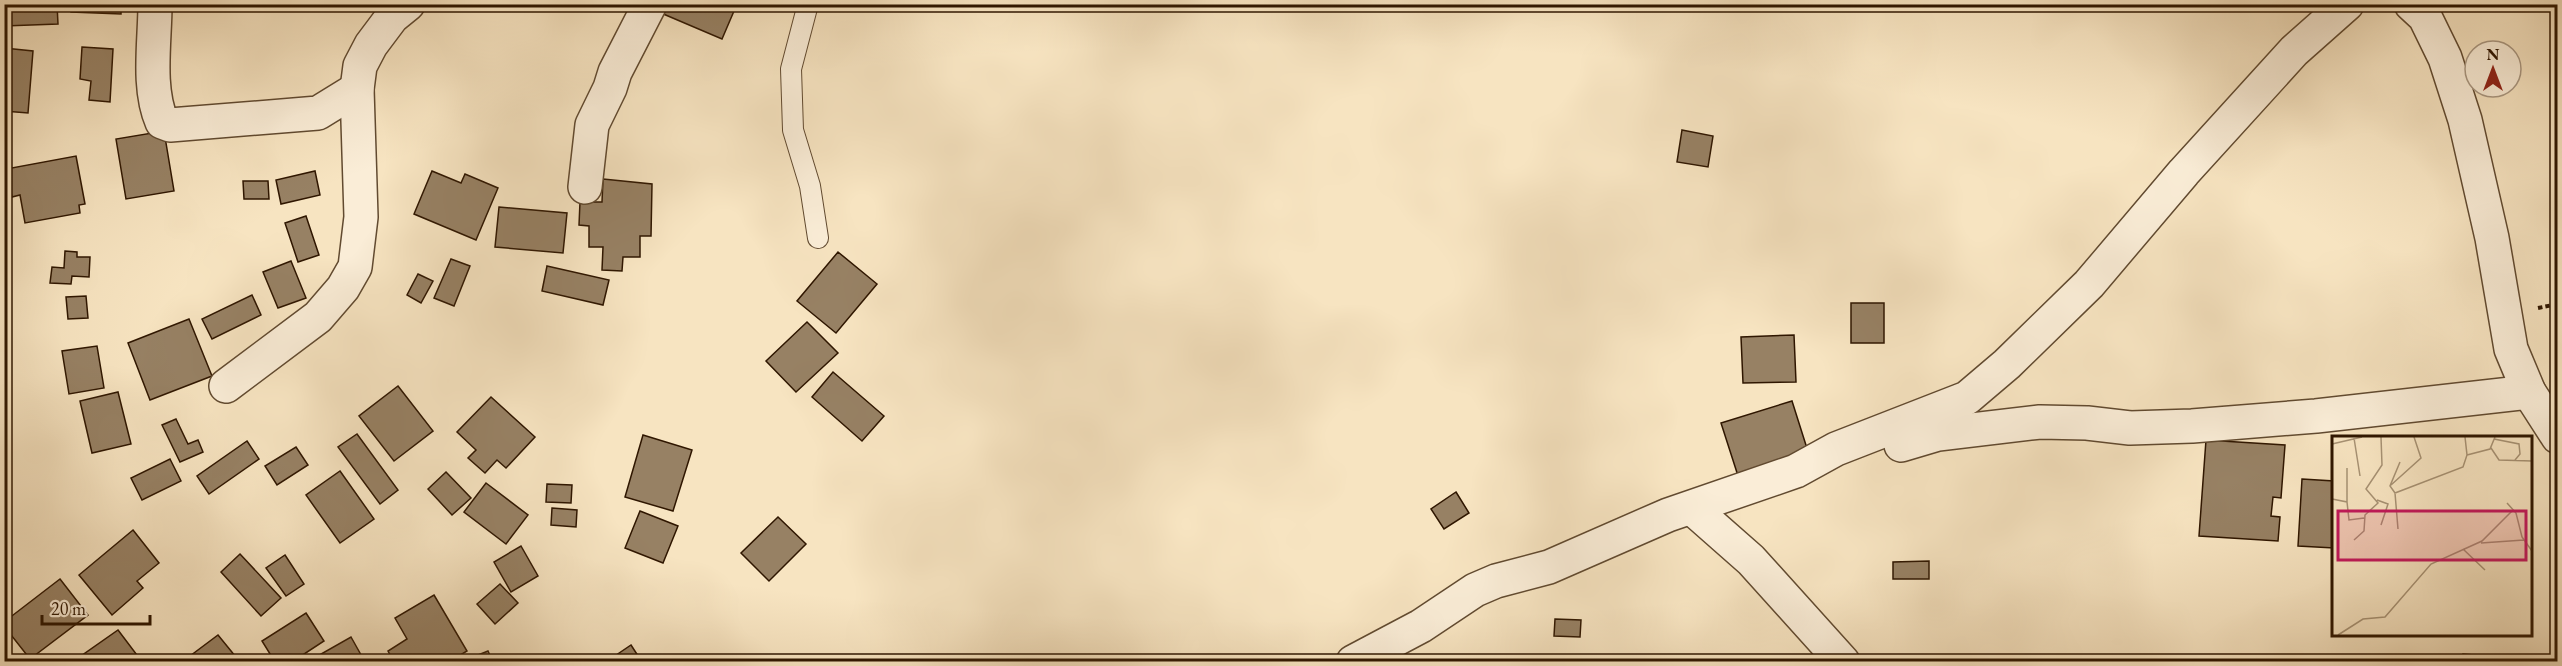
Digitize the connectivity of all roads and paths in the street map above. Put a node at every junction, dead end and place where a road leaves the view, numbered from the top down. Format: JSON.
{"nodes":[{"id":1,"x":155,"y":4,"type":"edge"},
{"id":2,"x":408,"y":4,"type":"edge"},
{"id":3,"x":650,"y":4,"type":"edge"},
{"id":4,"x":808,"y":4,"type":"edge"},
{"id":5,"x":2346,"y":4,"type":"edge"},
{"id":6,"x":2411,"y":4,"type":"edge"},
{"id":7,"x":357,"y":89,"type":"junction"},
{"id":8,"x":585,"y":187,"type":"dead end"},
{"id":9,"x":818,"y":238,"type":"dead end"},
{"id":10,"x":226,"y":386,"type":"dead end"},
{"id":11,"x":2529,"y":392,"type":"junction"},
{"id":12,"x":2558,"y":437,"type":"edge"},
{"id":13,"x":1820,"y":458,"type":"junction"},
{"id":14,"x":1692,"y":508,"type":"junction"},
{"id":15,"x":1353,"y":662,"type":"edge"},
{"id":16,"x":1843,"y":662,"type":"edge"}],
"edges":[{"from":1,"to":7,"type":"street"},
{"from":2,"to":7,"type":"street"},
{"from":3,"to":8,"type":"street"},
{"from":4,"to":9,"type":"lane"},
{"from":5,"to":13,"type":"street"},
{"from":6,"to":11,"type":"street"},
{"from":7,"to":10,"type":"street"},
{"from":11,"to":12,"type":"street"},
{"from":11,"to":13,"type":"street"},
{"from":13,"to":14,"type":"street"},
{"from":14,"to":15,"type":"street"},
{"from":14,"to":16,"type":"street"}]}
